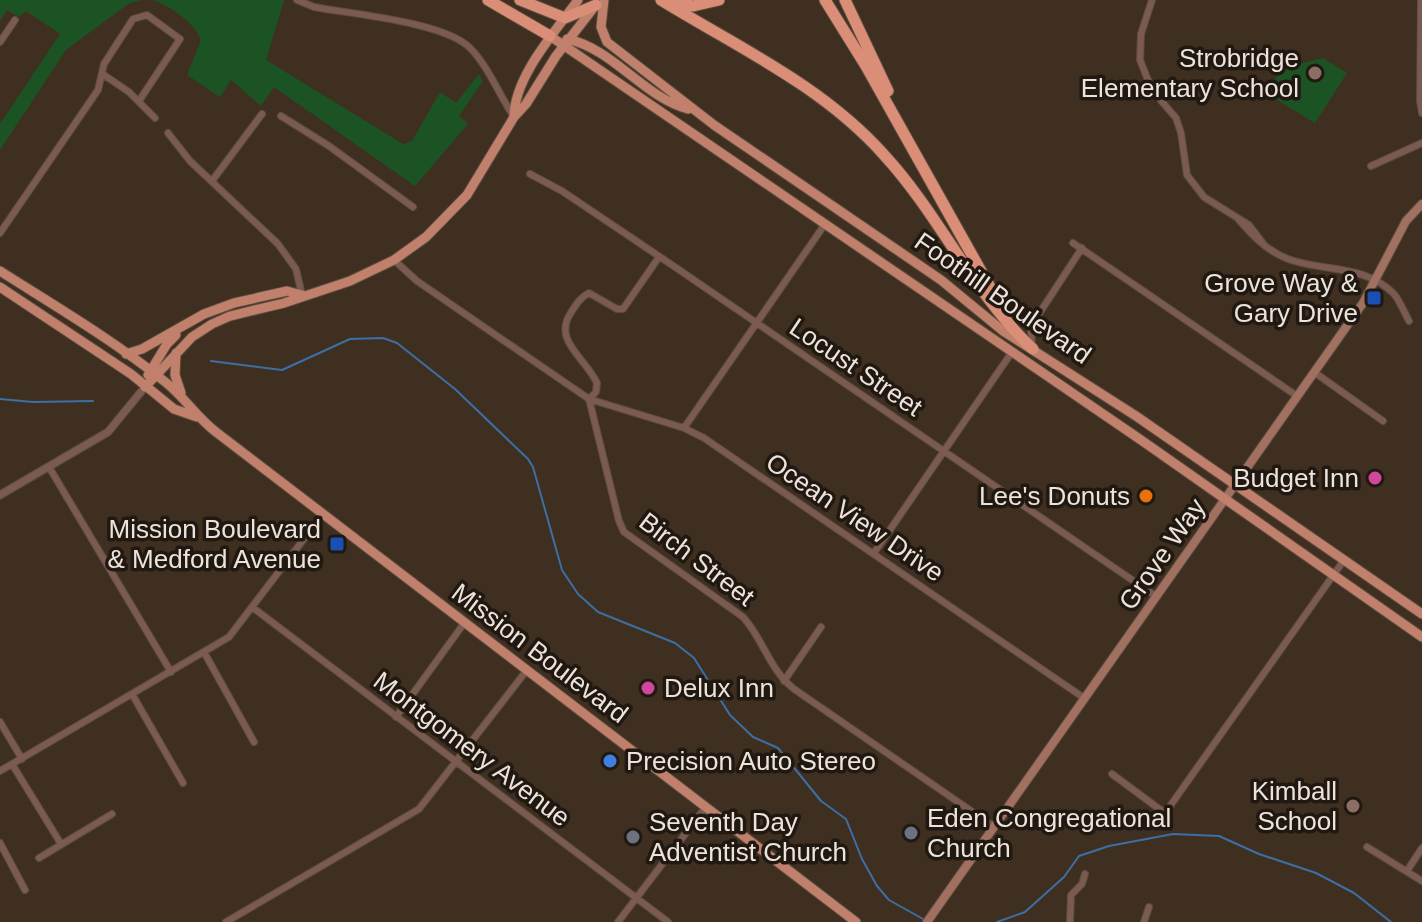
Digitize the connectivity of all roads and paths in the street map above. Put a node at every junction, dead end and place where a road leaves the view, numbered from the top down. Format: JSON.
{"nodes":[{"id":1,"x":297,"y":0,"type":"edge"},
{"id":2,"x":488,"y":0,"type":"edge"},
{"id":3,"x":520,"y":0,"type":"edge"},
{"id":4,"x":578,"y":0,"type":"edge"},
{"id":5,"x":661,"y":0,"type":"edge"},
{"id":6,"x":669,"y":0,"type":"edge"},
{"id":7,"x":719,"y":0,"type":"edge"},
{"id":8,"x":825,"y":0,"type":"edge"},
{"id":9,"x":845,"y":0,"type":"edge"},
{"id":10,"x":1152,"y":0,"type":"edge"},
{"id":11,"x":1421,"y":0,"type":"edge"},
{"id":12,"x":600,"y":2,"type":"edge"},
{"id":13,"x":565,"y":18,"type":"junction"},
{"id":14,"x":15,"y":20,"type":"dead end"},
{"id":15,"x":550,"y":36,"type":"junction"},
{"id":16,"x":0,"y":42,"type":"edge"},
{"id":17,"x":567,"y":42,"type":"junction"},
{"id":18,"x":104,"y":75,"type":"junction"},
{"id":19,"x":139,"y":101,"type":"junction"},
{"id":20,"x":695,"y":111,"type":"junction"},
{"id":21,"x":1422,"y":113,"type":"edge"},
{"id":22,"x":262,"y":114,"type":"dead end"},
{"id":23,"x":281,"y":116,"type":"dead end"},
{"id":24,"x":514,"y":117,"type":"junction"},
{"id":25,"x":155,"y":118,"type":"dead end"},
{"id":26,"x":168,"y":133,"type":"dead end"},
{"id":27,"x":1422,"y":143,"type":"edge"},
{"id":28,"x":1371,"y":166,"type":"dead end"},
{"id":29,"x":530,"y":174,"type":"dead end"},
{"id":30,"x":212,"y":181,"type":"junction"},
{"id":31,"x":1422,"y":204,"type":"edge"},
{"id":32,"x":413,"y":207,"type":"dead end"},
{"id":33,"x":947,"y":210,"type":"junction"},
{"id":34,"x":825,"y":224,"type":"junction"},
{"id":35,"x":0,"y":233,"type":"edge"},
{"id":36,"x":1073,"y":243,"type":"dead end"},
{"id":37,"x":1082,"y":248,"type":"junction"},
{"id":38,"x":659,"y":257,"type":"junction"},
{"id":39,"x":394,"y":260,"type":"junction"},
{"id":40,"x":0,"y":271,"type":"edge"},
{"id":41,"x":1375,"y":281,"type":"junction"},
{"id":42,"x":0,"y":287,"type":"edge"},
{"id":43,"x":302,"y":295,"type":"junction"},
{"id":44,"x":1409,"y":321,"type":"dead end"},
{"id":45,"x":755,"y":324,"type":"junction"},
{"id":46,"x":184,"y":327,"type":"junction"},
{"id":47,"x":1033,"y":349,"type":"junction"},
{"id":48,"x":1012,"y":352,"type":"junction"},
{"id":49,"x":176,"y":353,"type":"junction"},
{"id":50,"x":126,"y":354,"type":"junction"},
{"id":51,"x":1314,"y":372,"type":"junction"},
{"id":52,"x":153,"y":373,"type":"junction"},
{"id":53,"x":145,"y":387,"type":"junction"},
{"id":54,"x":182,"y":396,"type":"junction"},
{"id":55,"x":1297,"y":396,"type":"junction"},
{"id":56,"x":589,"y":399,"type":"junction"},
{"id":57,"x":197,"y":417,"type":"junction"},
{"id":58,"x":1383,"y":421,"type":"dead end"},
{"id":59,"x":684,"y":428,"type":"junction"},
{"id":60,"x":944,"y":451,"type":"junction"},
{"id":61,"x":49,"y":467,"type":"junction"},
{"id":62,"x":1234,"y":485,"type":"junction"},
{"id":63,"x":0,"y":495,"type":"edge"},
{"id":64,"x":1224,"y":500,"type":"junction"},
{"id":65,"x":323,"y":514,"type":"junction"},
{"id":66,"x":874,"y":553,"type":"junction"},
{"id":67,"x":1344,"y":560,"type":"junction"},
{"id":68,"x":1334,"y":576,"type":"junction"},
{"id":69,"x":1157,"y":597,"type":"junction"},
{"id":70,"x":252,"y":607,"type":"junction"},
{"id":71,"x":1422,"y":614,"type":"edge"},
{"id":72,"x":465,"y":622,"type":"junction"},
{"id":73,"x":821,"y":627,"type":"dead end"},
{"id":74,"x":1422,"y":637,"type":"edge"},
{"id":75,"x":204,"y":652,"type":"junction"},
{"id":76,"x":527,"y":670,"type":"junction"},
{"id":77,"x":171,"y":672,"type":"junction"},
{"id":78,"x":784,"y":681,"type":"junction"},
{"id":79,"x":132,"y":694,"type":"junction"},
{"id":80,"x":1084,"y":698,"type":"junction"},
{"id":81,"x":396,"y":717,"type":"junction"},
{"id":82,"x":0,"y":722,"type":"edge"},
{"id":83,"x":254,"y":742,"type":"dead end"},
{"id":84,"x":22,"y":759,"type":"junction"},
{"id":85,"x":456,"y":762,"type":"junction"},
{"id":86,"x":12,"y":764,"type":"junction"},
{"id":87,"x":0,"y":771,"type":"edge"},
{"id":88,"x":1112,"y":774,"type":"dead end"},
{"id":89,"x":183,"y":783,"type":"dead end"},
{"id":90,"x":705,"y":808,"type":"junction"},
{"id":91,"x":112,"y":814,"type":"dead end"},
{"id":92,"x":993,"y":826,"type":"junction"},
{"id":93,"x":0,"y":843,"type":"edge"},
{"id":94,"x":61,"y":844,"type":"junction"},
{"id":95,"x":1367,"y":847,"type":"dead end"},
{"id":96,"x":1422,"y":848,"type":"edge"},
{"id":97,"x":39,"y":858,"type":"dead end"},
{"id":98,"x":1407,"y":871,"type":"junction"},
{"id":99,"x":1085,"y":874,"type":"dead end"},
{"id":100,"x":1422,"y":881,"type":"edge"},
{"id":101,"x":25,"y":890,"type":"dead end"},
{"id":102,"x":637,"y":898,"type":"junction"},
{"id":103,"x":1149,"y":907,"type":"dead end"},
{"id":104,"x":226,"y":922,"type":"edge"},
{"id":105,"x":618,"y":922,"type":"edge"},
{"id":106,"x":668,"y":922,"type":"edge"},
{"id":107,"x":856,"y":922,"type":"edge"},
{"id":108,"x":927,"y":922,"type":"edge"},
{"id":109,"x":1070,"y":922,"type":"edge"},
{"id":110,"x":1144,"y":922,"type":"edge"}],
"edges":[{"from":1,"to":24,"type":"street"},
{"from":2,"to":15,"type":"highway"},
{"from":3,"to":13,"type":"highway"},
{"from":4,"to":13,"type":"main road"},
{"from":5,"to":47,"type":"highway"},
{"from":6,"to":7,"type":"highway"},
{"from":8,"to":33,"type":"highway"},
{"from":9,"to":33,"type":"highway"},
{"from":10,"to":41,"type":"street"},
{"from":11,"to":21,"type":"street"},
{"from":12,"to":13,"type":"highway"},
{"from":12,"to":17,"type":"main road"},
{"from":12,"to":20,"type":"main road"},
{"from":13,"to":15,"type":"main road"},
{"from":14,"to":16,"type":"street"},
{"from":15,"to":17,"type":"main road"},
{"from":15,"to":24,"type":"main road"},
{"from":17,"to":20,"type":"main road","name":"Foothill Boulevard"},
{"from":17,"to":24,"type":"main road"},
{"from":17,"to":34,"type":"main road","name":"Foothill Boulevard"},
{"from":18,"to":19,"type":"street"},
{"from":18,"to":19,"type":"street"},
{"from":18,"to":35,"type":"street"},
{"from":19,"to":25,"type":"street"},
{"from":20,"to":47,"type":"main road","name":"Foothill Boulevard"},
{"from":22,"to":30,"type":"street"},
{"from":23,"to":32,"type":"street"},
{"from":24,"to":39,"type":"main road"},
{"from":26,"to":30,"type":"street"},
{"from":27,"to":28,"type":"street"},
{"from":29,"to":38,"type":"street","name":"Locust Street"},
{"from":30,"to":43,"type":"street"},
{"from":31,"to":41,"type":"main road","name":"Grove Way"},
{"from":33,"to":47,"type":"highway"},
{"from":34,"to":45,"type":"street"},
{"from":34,"to":48,"type":"main road","name":"Foothill Boulevard"},
{"from":36,"to":37,"type":"street"},
{"from":37,"to":47,"type":"street"},
{"from":37,"to":55,"type":"street"},
{"from":38,"to":45,"type":"street","name":"Locust Street"},
{"from":38,"to":56,"type":"street","name":"Birch Street"},
{"from":39,"to":43,"type":"main road"},
{"from":39,"to":56,"type":"street"},
{"from":40,"to":50,"type":"main road","name":"Mission Boulevard"},
{"from":41,"to":44,"type":"street"},
{"from":41,"to":51,"type":"main road","name":"Grove Way"},
{"from":42,"to":53,"type":"main road","name":"Mission Boulevard"},
{"from":43,"to":46,"type":"main road"},
{"from":43,"to":49,"type":"main road"},
{"from":45,"to":59,"type":"street"},
{"from":45,"to":60,"type":"street","name":"Locust Street"},
{"from":46,"to":50,"type":"main road"},
{"from":46,"to":52,"type":"main road"},
{"from":47,"to":62,"type":"main road","name":"Foothill Boulevard"},
{"from":48,"to":60,"type":"street"},
{"from":48,"to":64,"type":"main road","name":"Foothill Boulevard"},
{"from":49,"to":52,"type":"main road"},
{"from":49,"to":54,"type":"main road"},
{"from":50,"to":52,"type":"main road","name":"Mission Boulevard"},
{"from":51,"to":55,"type":"main road","name":"Grove Way"},
{"from":51,"to":58,"type":"street"},
{"from":52,"to":53,"type":"main road"},
{"from":52,"to":54,"type":"main road","name":"Mission Boulevard"},
{"from":53,"to":57,"type":"main road","name":"Mission Boulevard"},
{"from":53,"to":61,"type":"street"},
{"from":54,"to":57,"type":"main road","name":"Mission Boulevard"},
{"from":55,"to":62,"type":"main road","name":"Grove Way"},
{"from":56,"to":59,"type":"street","name":"Ocean View Drive"},
{"from":56,"to":78,"type":"street","name":"Birch Street"},
{"from":57,"to":65,"type":"main road","name":"Mission Boulevard"},
{"from":59,"to":66,"type":"street","name":"Ocean View Drive"},
{"from":60,"to":66,"type":"street"},
{"from":60,"to":69,"type":"street","name":"Locust Street"},
{"from":61,"to":63,"type":"street"},
{"from":61,"to":77,"type":"street"},
{"from":62,"to":64,"type":"main road","name":"Grove Way"},
{"from":62,"to":67,"type":"main road","name":"Foothill Boulevard"},
{"from":64,"to":68,"type":"main road","name":"Foothill Boulevard"},
{"from":64,"to":69,"type":"main road","name":"Grove Way"},
{"from":65,"to":70,"type":"street"},
{"from":65,"to":72,"type":"main road","name":"Mission Boulevard"},
{"from":66,"to":80,"type":"street","name":"Ocean View Drive"},
{"from":67,"to":68,"type":"street"},
{"from":67,"to":71,"type":"main road","name":"Foothill Boulevard"},
{"from":68,"to":74,"type":"main road","name":"Foothill Boulevard"},
{"from":68,"to":88,"type":"street"},
{"from":69,"to":80,"type":"main road","name":"Grove Way"},
{"from":70,"to":75,"type":"street"},
{"from":70,"to":81,"type":"street","name":"Montgomery Avenue"},
{"from":72,"to":76,"type":"main road","name":"Mission Boulevard"},
{"from":72,"to":81,"type":"street"},
{"from":73,"to":78,"type":"street"},
{"from":75,"to":77,"type":"street"},
{"from":75,"to":83,"type":"street"},
{"from":76,"to":85,"type":"street"},
{"from":76,"to":90,"type":"main road","name":"Mission Boulevard"},
{"from":77,"to":79,"type":"street"},
{"from":78,"to":92,"type":"street","name":"Birch Street"},
{"from":79,"to":84,"type":"street"},
{"from":79,"to":89,"type":"street"},
{"from":80,"to":92,"type":"main road","name":"Grove Way"},
{"from":81,"to":85,"type":"street","name":"Montgomery Avenue"},
{"from":82,"to":84,"type":"street"},
{"from":84,"to":86,"type":"street"},
{"from":85,"to":102,"type":"street","name":"Montgomery Avenue"},
{"from":85,"to":104,"type":"street"},
{"from":86,"to":87,"type":"street"},
{"from":86,"to":94,"type":"street"},
{"from":90,"to":102,"type":"street"},
{"from":90,"to":107,"type":"main road","name":"Mission Boulevard"},
{"from":91,"to":94,"type":"street"},
{"from":92,"to":108,"type":"main road","name":"Grove Way"},
{"from":93,"to":101,"type":"street"},
{"from":94,"to":97,"type":"street"},
{"from":95,"to":98,"type":"street"},
{"from":96,"to":98,"type":"street"},
{"from":98,"to":100,"type":"street"},
{"from":99,"to":109,"type":"street"},
{"from":102,"to":105,"type":"street"},
{"from":102,"to":106,"type":"street","name":"Montgomery Avenue"},
{"from":103,"to":110,"type":"street"}]}
